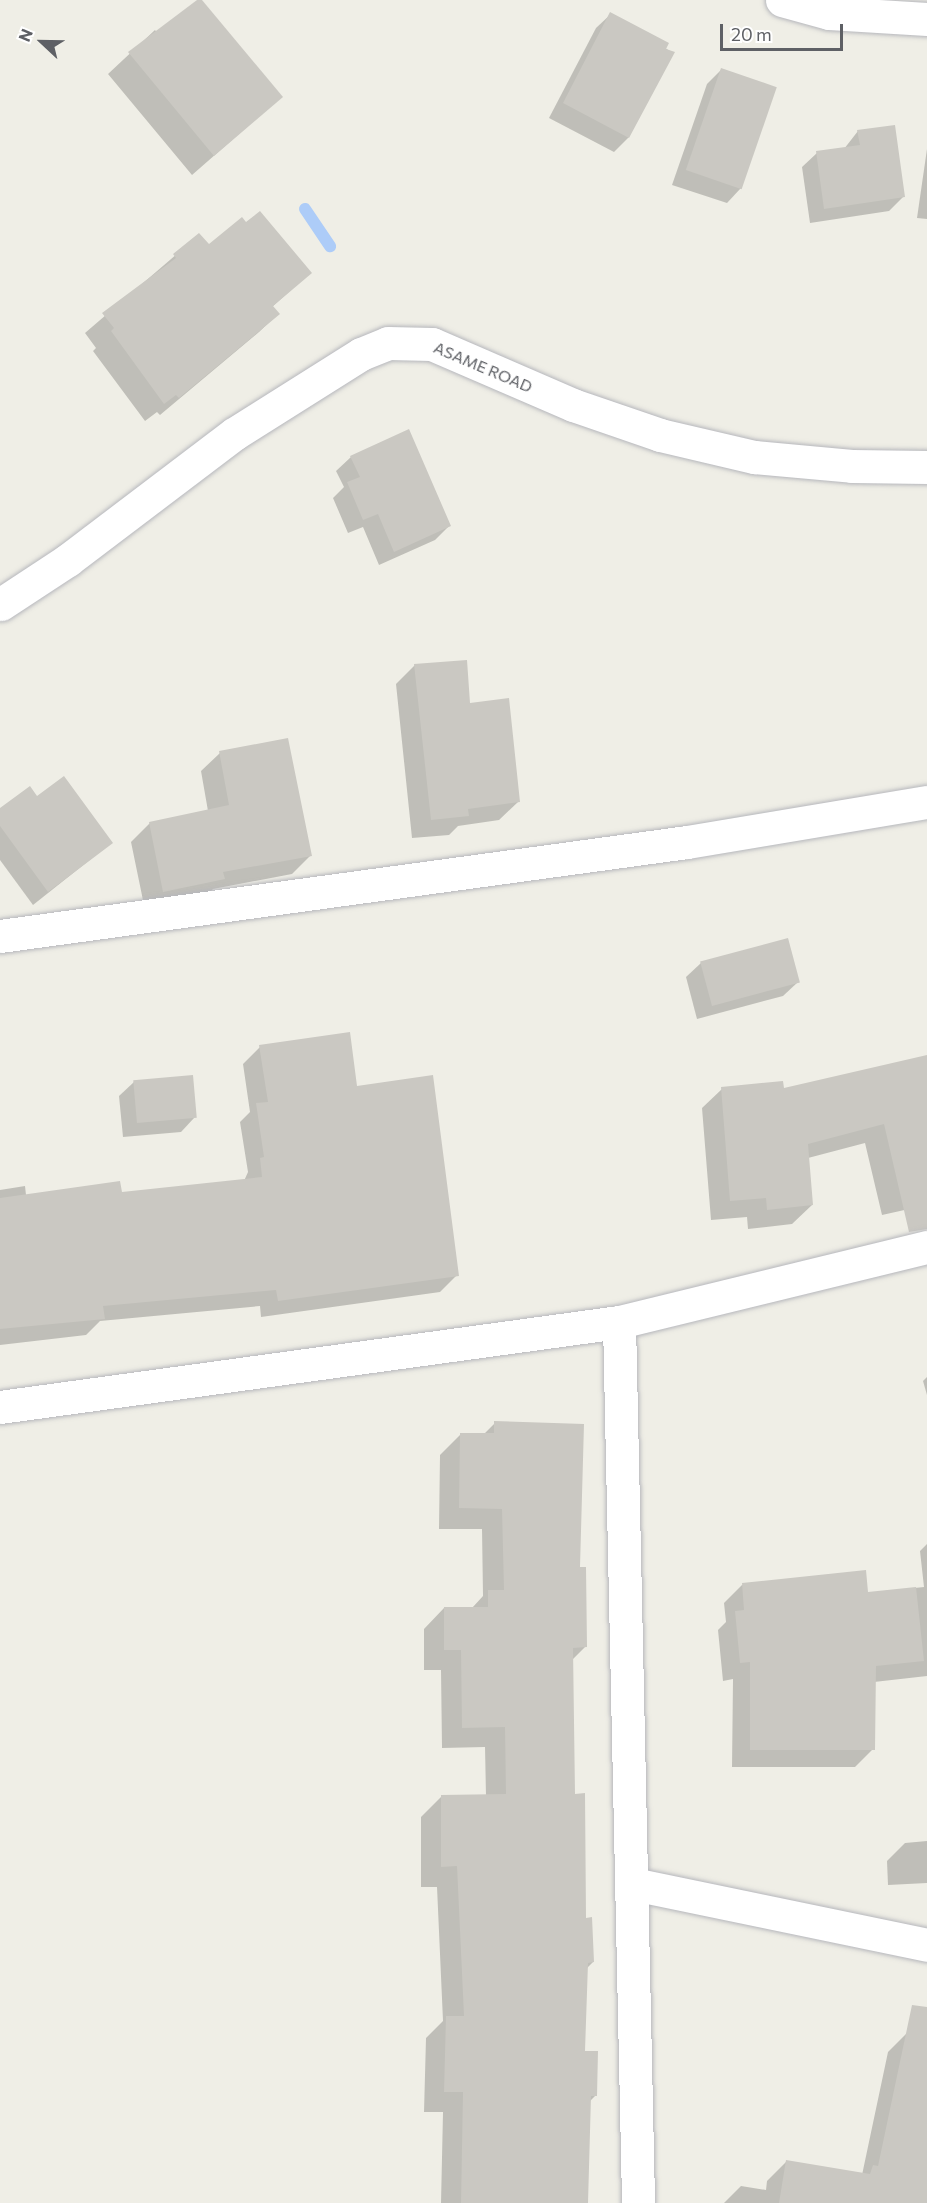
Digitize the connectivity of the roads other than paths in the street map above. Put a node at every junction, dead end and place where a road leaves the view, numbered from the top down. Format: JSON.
{"nodes":[{"id":1,"x":782,"y":0,"type":"edge"},
{"id":2,"x":927,"y":19,"type":"edge"},
{"id":3,"x":927,"y":467,"type":"edge"},
{"id":4,"x":0,"y":604,"type":"edge"},
{"id":5,"x":927,"y":802,"type":"edge"},
{"id":6,"x":0,"y":936,"type":"edge"},
{"id":7,"x":927,"y":1247,"type":"edge"},
{"id":8,"x":619,"y":1322,"type":"junction"},
{"id":9,"x":0,"y":1407,"type":"edge"},
{"id":10,"x":633,"y":1884,"type":"junction"},
{"id":11,"x":927,"y":1945,"type":"edge"},
{"id":12,"x":638,"y":2203,"type":"edge"}],
"edges":[{"from":1,"to":2,"type":"street"},
{"from":3,"to":4,"type":"street","name":"ASAME ROAD"},
{"from":5,"to":6,"type":"street"},
{"from":7,"to":8,"type":"street"},
{"from":8,"to":9,"type":"street"},
{"from":8,"to":10,"type":"street"},
{"from":10,"to":11,"type":"street"},
{"from":10,"to":12,"type":"street"}]}
